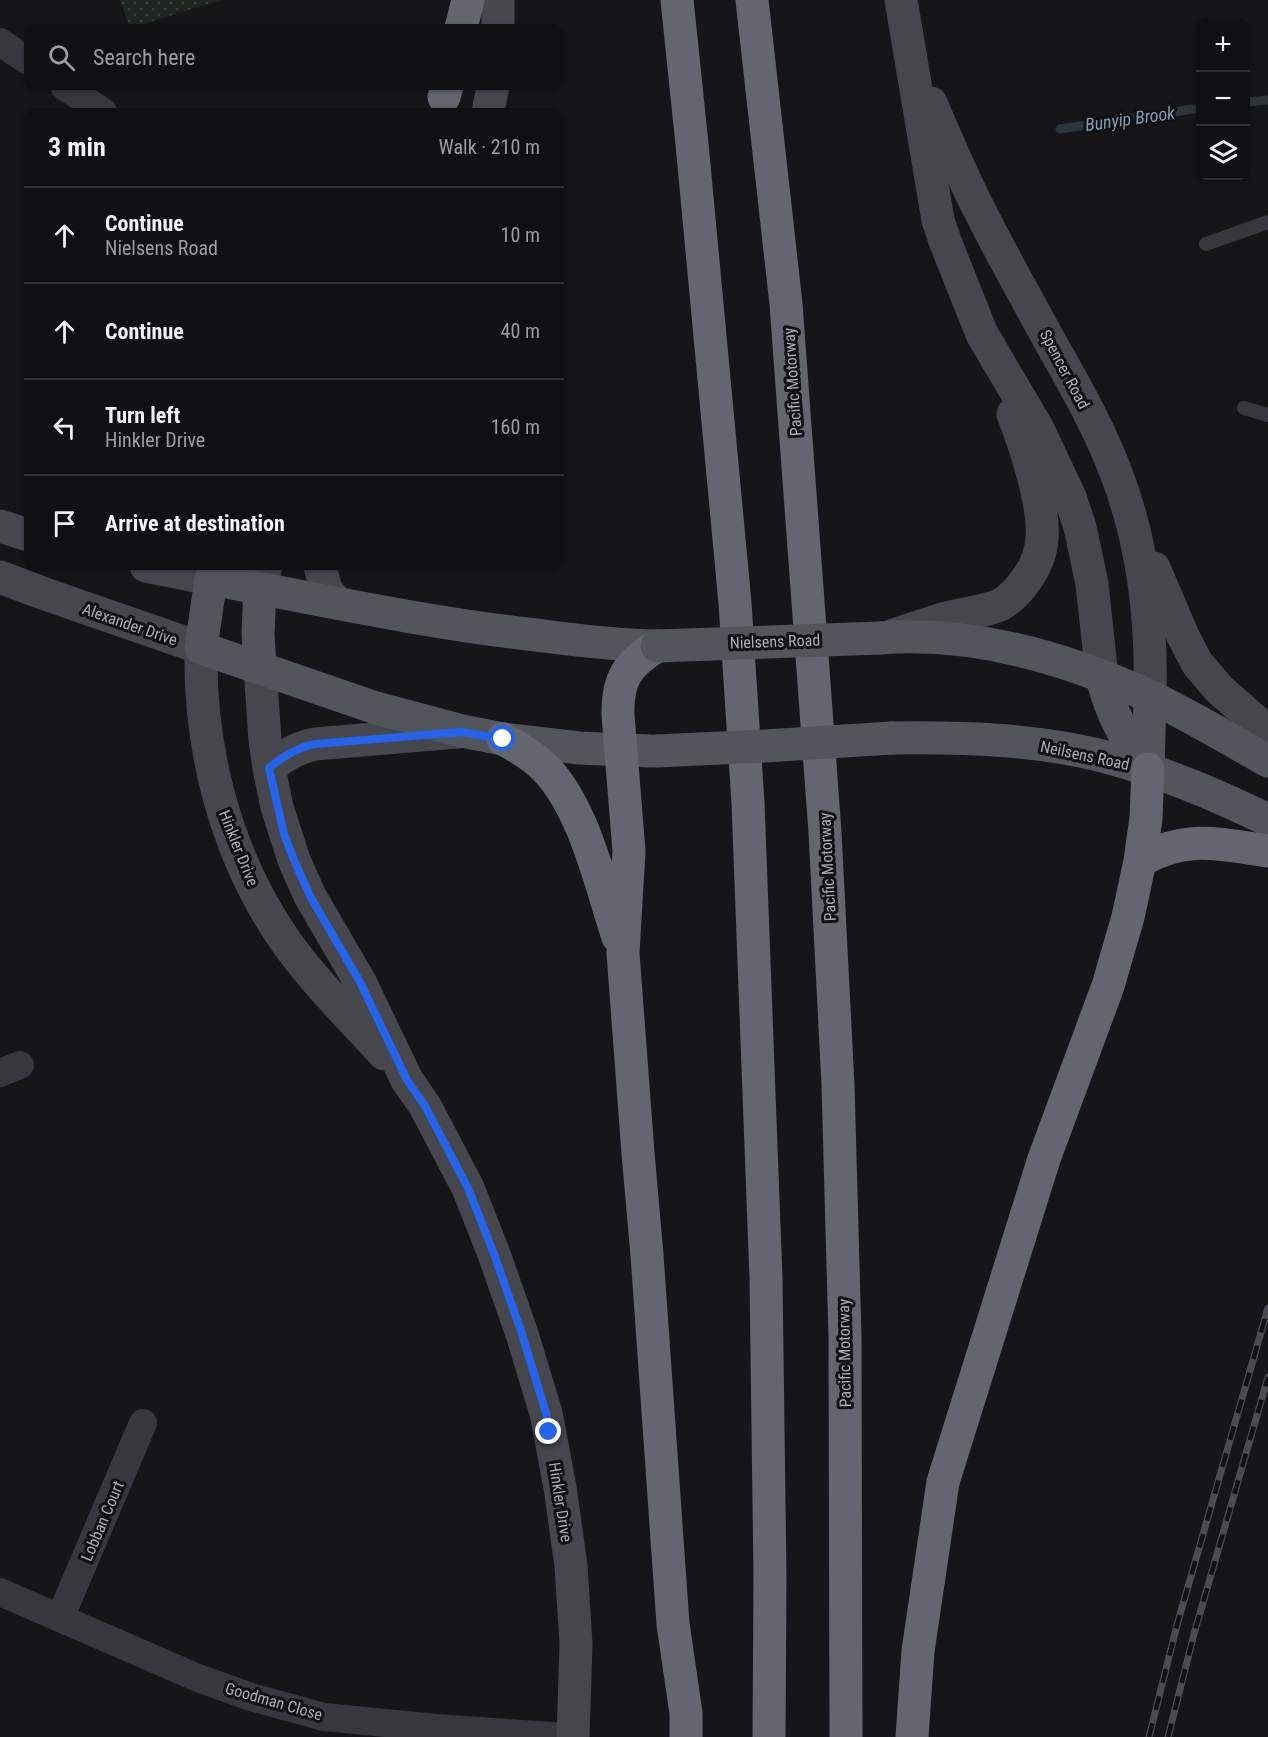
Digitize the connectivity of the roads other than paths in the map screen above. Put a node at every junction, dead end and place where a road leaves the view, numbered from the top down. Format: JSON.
{"nodes":[{"id":1,"x":452,"y":0,"type":"edge"},
{"id":2,"x":468,"y":0,"type":"edge"},
{"id":3,"x":498,"y":0,"type":"edge"},
{"id":4,"x":676,"y":0,"type":"edge"},
{"id":5,"x":752,"y":0,"type":"edge"},
{"id":6,"x":901,"y":0,"type":"edge"},
{"id":7,"x":452,"y":24,"type":"edge"},
{"id":8,"x":462,"y":24,"type":"edge"},
{"id":9,"x":498,"y":24,"type":"edge"},
{"id":10,"x":0,"y":42,"type":"edge"},
{"id":11,"x":24,"y":58,"type":"edge"},
{"id":12,"x":912,"y":61,"type":"junction"},
{"id":13,"x":70,"y":90,"type":"edge"},
{"id":14,"x":492,"y":90,"type":"edge"},
{"id":15,"x":97,"y":108,"type":"edge"},
{"id":16,"x":489,"y":108,"type":"edge"},
{"id":17,"x":1268,"y":222,"type":"edge"},
{"id":18,"x":1206,"y":244,"type":"dead end"},
{"id":19,"x":982,"y":334,"type":"junction"},
{"id":20,"x":1244,"y":408,"type":"dead end"},
{"id":21,"x":1268,"y":415,"type":"edge"},
{"id":22,"x":1126,"y":503,"type":"junction"},
{"id":23,"x":0,"y":512,"type":"edge"},
{"id":24,"x":24,"y":515,"type":"edge"},
{"id":25,"x":0,"y":526,"type":"edge"},
{"id":26,"x":24,"y":534,"type":"edge"},
{"id":27,"x":191,"y":570,"type":"edge"},
{"id":28,"x":321,"y":570,"type":"edge"},
{"id":29,"x":213,"y":572,"type":"edge"},
{"id":30,"x":0,"y":577,"type":"edge"},
{"id":31,"x":263,"y":577,"type":"edge"},
{"id":32,"x":337,"y":603,"type":"junction"},
{"id":33,"x":884,"y":638,"type":"junction"},
{"id":34,"x":657,"y":646,"type":"junction"},
{"id":35,"x":201,"y":648,"type":"junction"},
{"id":36,"x":260,"y":668,"type":"junction"},
{"id":37,"x":1102,"y":677,"type":"junction"},
{"id":38,"x":1150,"y":697,"type":"junction"},
{"id":39,"x":462,"y":732,"type":"junction"},
{"id":40,"x":1268,"y":732,"type":"edge"},
{"id":41,"x":503,"y":739,"type":"junction"},
{"id":42,"x":621,"y":751,"type":"junction"},
{"id":43,"x":1268,"y":761,"type":"edge"},
{"id":44,"x":269,"y":768,"type":"junction"},
{"id":45,"x":1148,"y":769,"type":"junction"},
{"id":46,"x":1268,"y":820,"type":"edge"},
{"id":47,"x":1268,"y":851,"type":"edge"},
{"id":48,"x":1140,"y":861,"type":"junction"},
{"id":49,"x":623,"y":953,"type":"junction"},
{"id":50,"x":407,"y":1080,"type":"junction"},
{"id":51,"x":143,"y":1423,"type":"dead end"},
{"id":52,"x":0,"y":1592,"type":"edge"},
{"id":53,"x":60,"y":1618,"type":"junction"},
{"id":54,"x":567,"y":1737,"type":"edge"},
{"id":55,"x":573,"y":1737,"type":"edge"},
{"id":56,"x":686,"y":1737,"type":"edge"},
{"id":57,"x":769,"y":1737,"type":"edge"},
{"id":58,"x":846,"y":1737,"type":"edge"},
{"id":59,"x":912,"y":1737,"type":"edge"}],
"edges":[{"from":1,"to":7,"type":"street"},
{"from":2,"to":8,"type":"highway"},
{"from":3,"to":9,"type":"street"},
{"from":4,"to":57,"type":"highway"},
{"from":5,"to":58,"type":"highway","name":"Pacific Motorway"},
{"from":6,"to":12,"type":"street","name":"Spencer Road"},
{"from":10,"to":11,"type":"street"},
{"from":12,"to":19,"type":"street","name":"Spencer Road"},
{"from":12,"to":22,"type":"street","name":"Spencer Road"},
{"from":13,"to":15,"type":"street"},
{"from":14,"to":16,"type":"street"},
{"from":17,"to":18,"type":"lane"},
{"from":19,"to":33,"type":"street"},
{"from":19,"to":37,"type":"street","name":"Spencer Road"},
{"from":20,"to":21,"type":"lane"},
{"from":22,"to":38,"type":"street","name":"Spencer Road"},
{"from":22,"to":40,"type":"street"},
{"from":23,"to":24,"type":"street"},
{"from":25,"to":26,"type":"street"},
{"from":27,"to":29,"type":"street"},
{"from":28,"to":32,"type":"street"},
{"from":29,"to":31,"type":"main road","name":"Nielsens Road"},
{"from":29,"to":35,"type":"main road","name":"Hinkler Drive"},
{"from":30,"to":35,"type":"street","name":"Alexander Drive"},
{"from":31,"to":32,"type":"main road","name":"Nielsens Road"},
{"from":31,"to":36,"type":"main road","name":"Hinkler Drive"},
{"from":32,"to":34,"type":"main road","name":"Nielsens Road"},
{"from":33,"to":34,"type":"main road","name":"Nielsens Road","bridge":true},
{"from":33,"to":37,"type":"main road","name":"Nielsens Road"},
{"from":34,"to":42,"type":"highway"},
{"from":35,"to":36,"type":"main road","name":"Alexander Drive"},
{"from":35,"to":50,"type":"street","name":"Hinkler Drive"},
{"from":36,"to":39,"type":"main road"},
{"from":36,"to":44,"type":"street","name":"Hinkler Drive"},
{"from":37,"to":38,"type":"main road","name":"Nielsens Road"},
{"from":37,"to":45,"type":"main road"},
{"from":38,"to":43,"type":"main road","name":"Nielsens Road"},
{"from":38,"to":45,"type":"main road"},
{"from":39,"to":41,"type":"main road"},
{"from":39,"to":44,"type":"street"},
{"from":41,"to":42,"type":"main road"},
{"from":41,"to":49,"type":"highway"},
{"from":42,"to":45,"type":"main road","name":"Neilsens Road","bridge":true},
{"from":42,"to":49,"type":"highway"},
{"from":44,"to":50,"type":"street","name":"Hinkler Drive"},
{"from":45,"to":46,"type":"main road","name":"Neilsens Road"},
{"from":45,"to":48,"type":"highway"},
{"from":47,"to":48,"type":"highway"},
{"from":48,"to":59,"type":"highway"},
{"from":49,"to":56,"type":"highway"},
{"from":50,"to":55,"type":"street","name":"Hinkler Drive"},
{"from":51,"to":53,"type":"street","name":"Lobban Court"},
{"from":52,"to":53,"type":"street","name":"Goodman Close"},
{"from":53,"to":54,"type":"street","name":"Goodman Close"}]}
